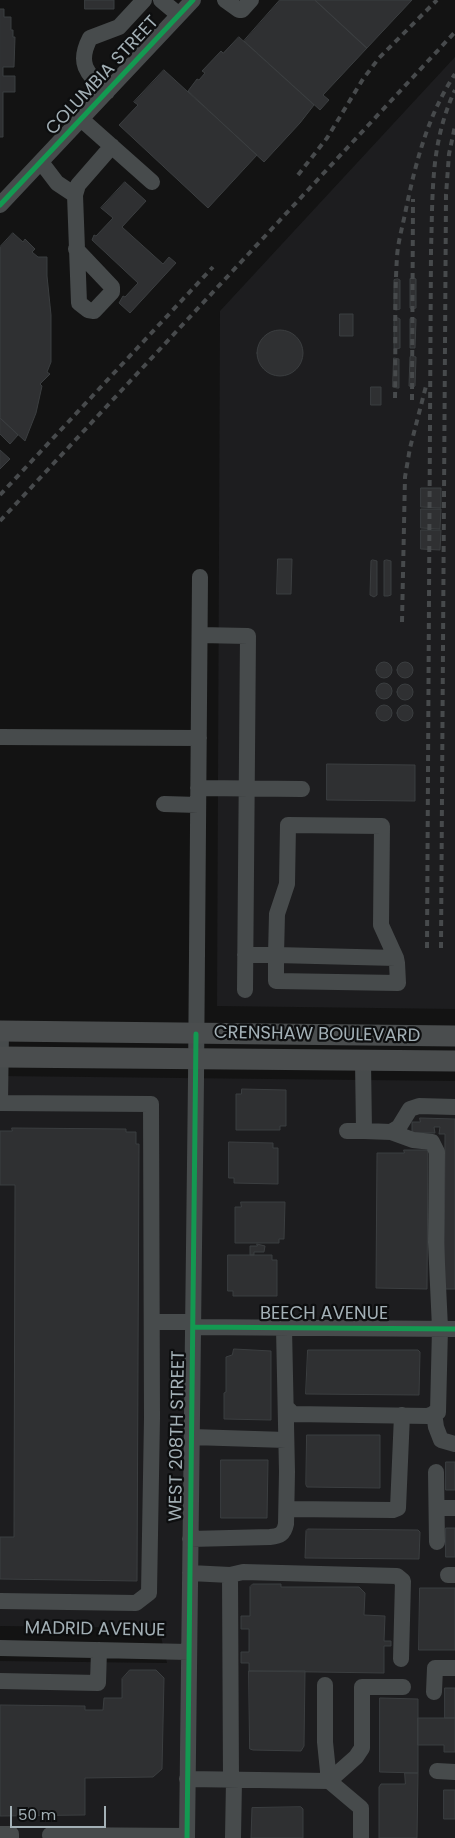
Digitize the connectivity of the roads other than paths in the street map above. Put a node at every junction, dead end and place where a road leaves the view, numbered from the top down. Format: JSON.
{"nodes":[{"id":1,"x":144,"y":0,"type":"edge"},
{"id":2,"x":161,"y":0,"type":"edge"},
{"id":3,"x":193,"y":0,"type":"edge"},
{"id":4,"x":225,"y":0,"type":"edge"},
{"id":5,"x":251,"y":0,"type":"edge"},
{"id":6,"x":179,"y":15,"type":"junction"},
{"id":7,"x":107,"y":92,"type":"junction"},
{"id":8,"x":81,"y":119,"type":"junction"},
{"id":9,"x":112,"y":146,"type":"junction"},
{"id":10,"x":41,"y":162,"type":"junction"},
{"id":11,"x":152,"y":182,"type":"dead end"},
{"id":12,"x":75,"y":195,"type":"junction"},
{"id":13,"x":0,"y":206,"type":"edge"},
{"id":14,"x":76,"y":249,"type":"dead end"},
{"id":15,"x":200,"y":577,"type":"dead end"},
{"id":16,"x":200,"y":635,"type":"junction"},
{"id":17,"x":0,"y":736,"type":"edge"},
{"id":18,"x":199,"y":738,"type":"junction"},
{"id":19,"x":198,"y":788,"type":"junction"},
{"id":20,"x":247,"y":788,"type":"junction"},
{"id":21,"x":302,"y":789,"type":"dead end"},
{"id":22,"x":164,"y":804,"type":"dead end"},
{"id":23,"x":198,"y":804,"type":"junction"},
{"id":24,"x":245,"y":955,"type":"junction"},
{"id":25,"x":276,"y":955,"type":"junction"},
{"id":26,"x":396,"y":958,"type":"junction"},
{"id":27,"x":245,"y":990,"type":"dead end"},
{"id":28,"x":0,"y":1031,"type":"edge"},
{"id":29,"x":196,"y":1034,"type":"junction"},
{"id":30,"x":455,"y":1036,"type":"edge"},
{"id":31,"x":0,"y":1057,"type":"edge"},
{"id":32,"x":196,"y":1060,"type":"junction"},
{"id":33,"x":362,"y":1061,"type":"junction"},
{"id":34,"x":455,"y":1061,"type":"edge"},
{"id":35,"x":0,"y":1103,"type":"edge"},
{"id":36,"x":455,"y":1107,"type":"edge"},
{"id":37,"x":391,"y":1132,"type":"junction"},
{"id":38,"x":152,"y":1322,"type":"junction"},
{"id":39,"x":193,"y":1324,"type":"junction"},
{"id":40,"x":284,"y":1328,"type":"junction"},
{"id":41,"x":448,"y":1329,"type":"edge"},
{"id":42,"x":286,"y":1407,"type":"junction"},
{"id":43,"x":434,"y":1413,"type":"junction"},
{"id":44,"x":402,"y":1415,"type":"junction"},
{"id":45,"x":192,"y":1437,"type":"junction"},
{"id":46,"x":286,"y":1440,"type":"junction"},
{"id":47,"x":455,"y":1444,"type":"edge"},
{"id":48,"x":436,"y":1472,"type":"dead end"},
{"id":49,"x":437,"y":1508,"type":"junction"},
{"id":50,"x":455,"y":1508,"type":"edge"},
{"id":51,"x":287,"y":1510,"type":"junction"},
{"id":52,"x":190,"y":1539,"type":"junction"},
{"id":53,"x":437,"y":1542,"type":"dead end"},
{"id":54,"x":190,"y":1574,"type":"junction"},
{"id":55,"x":230,"y":1575,"type":"junction"},
{"id":56,"x":0,"y":1601,"type":"edge"},
{"id":57,"x":0,"y":1648,"type":"edge"},
{"id":58,"x":99,"y":1650,"type":"junction"},
{"id":59,"x":189,"y":1652,"type":"junction"},
{"id":60,"x":401,"y":1658,"type":"dead end"},
{"id":61,"x":455,"y":1668,"type":"edge"},
{"id":62,"x":0,"y":1681,"type":"edge"},
{"id":63,"x":325,"y":1686,"type":"dead end"},
{"id":64,"x":403,"y":1687,"type":"dead end"},
{"id":65,"x":434,"y":1692,"type":"dead end"},
{"id":66,"x":437,"y":1771,"type":"dead end"},
{"id":67,"x":455,"y":1772,"type":"edge"},
{"id":68,"x":187,"y":1779,"type":"junction"},
{"id":69,"x":232,"y":1780,"type":"junction"},
{"id":70,"x":328,"y":1781,"type":"junction"},
{"id":71,"x":0,"y":1834,"type":"edge"},
{"id":72,"x":50,"y":1835,"type":"dead end"},
{"id":73,"x":148,"y":1837,"type":"edge"},
{"id":74,"x":187,"y":1837,"type":"edge"},
{"id":75,"x":11,"y":1838,"type":"edge"},
{"id":76,"x":233,"y":1838,"type":"edge"},
{"id":77,"x":361,"y":1838,"type":"edge"}],
"edges":[{"from":1,"to":7,"type":"street"},
{"from":2,"to":6,"type":"street"},
{"from":3,"to":6,"type":"street","name":"COLUMBIA STREET"},
{"from":4,"to":5,"type":"street"},
{"from":6,"to":7,"type":"street","name":"COLUMBIA STREET"},
{"from":7,"to":8,"type":"street","name":"COLUMBIA STREET"},
{"from":8,"to":9,"type":"street"},
{"from":8,"to":10,"type":"street","name":"COLUMBIA STREET"},
{"from":9,"to":11,"type":"street"},
{"from":9,"to":12,"type":"street"},
{"from":10,"to":12,"type":"street"},
{"from":10,"to":13,"type":"street","name":"COLUMBIA STREET"},
{"from":12,"to":14,"type":"street"},
{"from":15,"to":16,"type":"street","name":"WEST 208TH STREET"},
{"from":16,"to":18,"type":"street","name":"WEST 208TH STREET"},
{"from":16,"to":20,"type":"street"},
{"from":17,"to":18,"type":"street"},
{"from":18,"to":19,"type":"street","name":"WEST 208TH STREET"},
{"from":19,"to":20,"type":"street"},
{"from":19,"to":23,"type":"street","name":"WEST 208TH STREET"},
{"from":20,"to":21,"type":"street"},
{"from":20,"to":24,"type":"street"},
{"from":22,"to":23,"type":"street"},
{"from":23,"to":29,"type":"street","name":"WEST 208TH STREET"},
{"from":24,"to":25,"type":"street"},
{"from":24,"to":27,"type":"street"},
{"from":25,"to":26,"type":"street"},
{"from":25,"to":26,"type":"street"},
{"from":25,"to":26,"type":"street"},
{"from":28,"to":29,"type":"main road","name":"CRENSHAW BOULEVARD"},
{"from":28,"to":31,"type":"street"},
{"from":29,"to":30,"type":"main road","name":"CRENSHAW BOULEVARD"},
{"from":29,"to":32,"type":"street","name":"WEST 208TH STREET"},
{"from":31,"to":32,"type":"main road","name":"CRENSHAW BOULEVARD"},
{"from":31,"to":35,"type":"street"},
{"from":32,"to":33,"type":"main road","name":"CRENSHAW BOULEVARD"},
{"from":32,"to":39,"type":"street","name":"WEST 208TH STREET"},
{"from":33,"to":34,"type":"main road","name":"CRENSHAW BOULEVARD"},
{"from":33,"to":37,"type":"street"},
{"from":35,"to":38,"type":"street"},
{"from":36,"to":37,"type":"street"},
{"from":37,"to":41,"type":"street"},
{"from":38,"to":39,"type":"street","name":"BEECH AVENUE"},
{"from":38,"to":56,"type":"street"},
{"from":39,"to":40,"type":"street","name":"BEECH AVENUE"},
{"from":39,"to":45,"type":"street","name":"WEST 208TH STREET"},
{"from":40,"to":41,"type":"street","name":"BEECH AVENUE"},
{"from":40,"to":42,"type":"street"},
{"from":41,"to":43,"type":"street"},
{"from":42,"to":44,"type":"street"},
{"from":42,"to":46,"type":"street"},
{"from":43,"to":44,"type":"street"},
{"from":43,"to":47,"type":"street"},
{"from":44,"to":51,"type":"street"},
{"from":45,"to":46,"type":"street"},
{"from":45,"to":52,"type":"street","name":"WEST 208TH STREET"},
{"from":46,"to":51,"type":"street"},
{"from":48,"to":49,"type":"street"},
{"from":49,"to":50,"type":"street"},
{"from":49,"to":53,"type":"street"},
{"from":51,"to":52,"type":"street"},
{"from":52,"to":54,"type":"street","name":"WEST 208TH STREET"},
{"from":54,"to":55,"type":"street"},
{"from":54,"to":59,"type":"street","name":"WEST 208TH STREET"},
{"from":55,"to":60,"type":"street"},
{"from":55,"to":69,"type":"street"},
{"from":57,"to":58,"type":"street","name":"MADRID AVENUE"},
{"from":58,"to":59,"type":"street","name":"MADRID AVENUE"},
{"from":58,"to":62,"type":"street"},
{"from":59,"to":68,"type":"street","name":"WEST 208TH STREET"},
{"from":61,"to":65,"type":"street"},
{"from":63,"to":70,"type":"street"},
{"from":64,"to":70,"type":"street"},
{"from":66,"to":67,"type":"street"},
{"from":68,"to":69,"type":"street"},
{"from":68,"to":74,"type":"street","name":"WEST 208TH STREET"},
{"from":69,"to":70,"type":"street"},
{"from":69,"to":76,"type":"street"},
{"from":70,"to":77,"type":"street"},
{"from":71,"to":75,"type":"street"},
{"from":72,"to":73,"type":"street"},
{"from":73,"to":74,"type":"street"}]}
